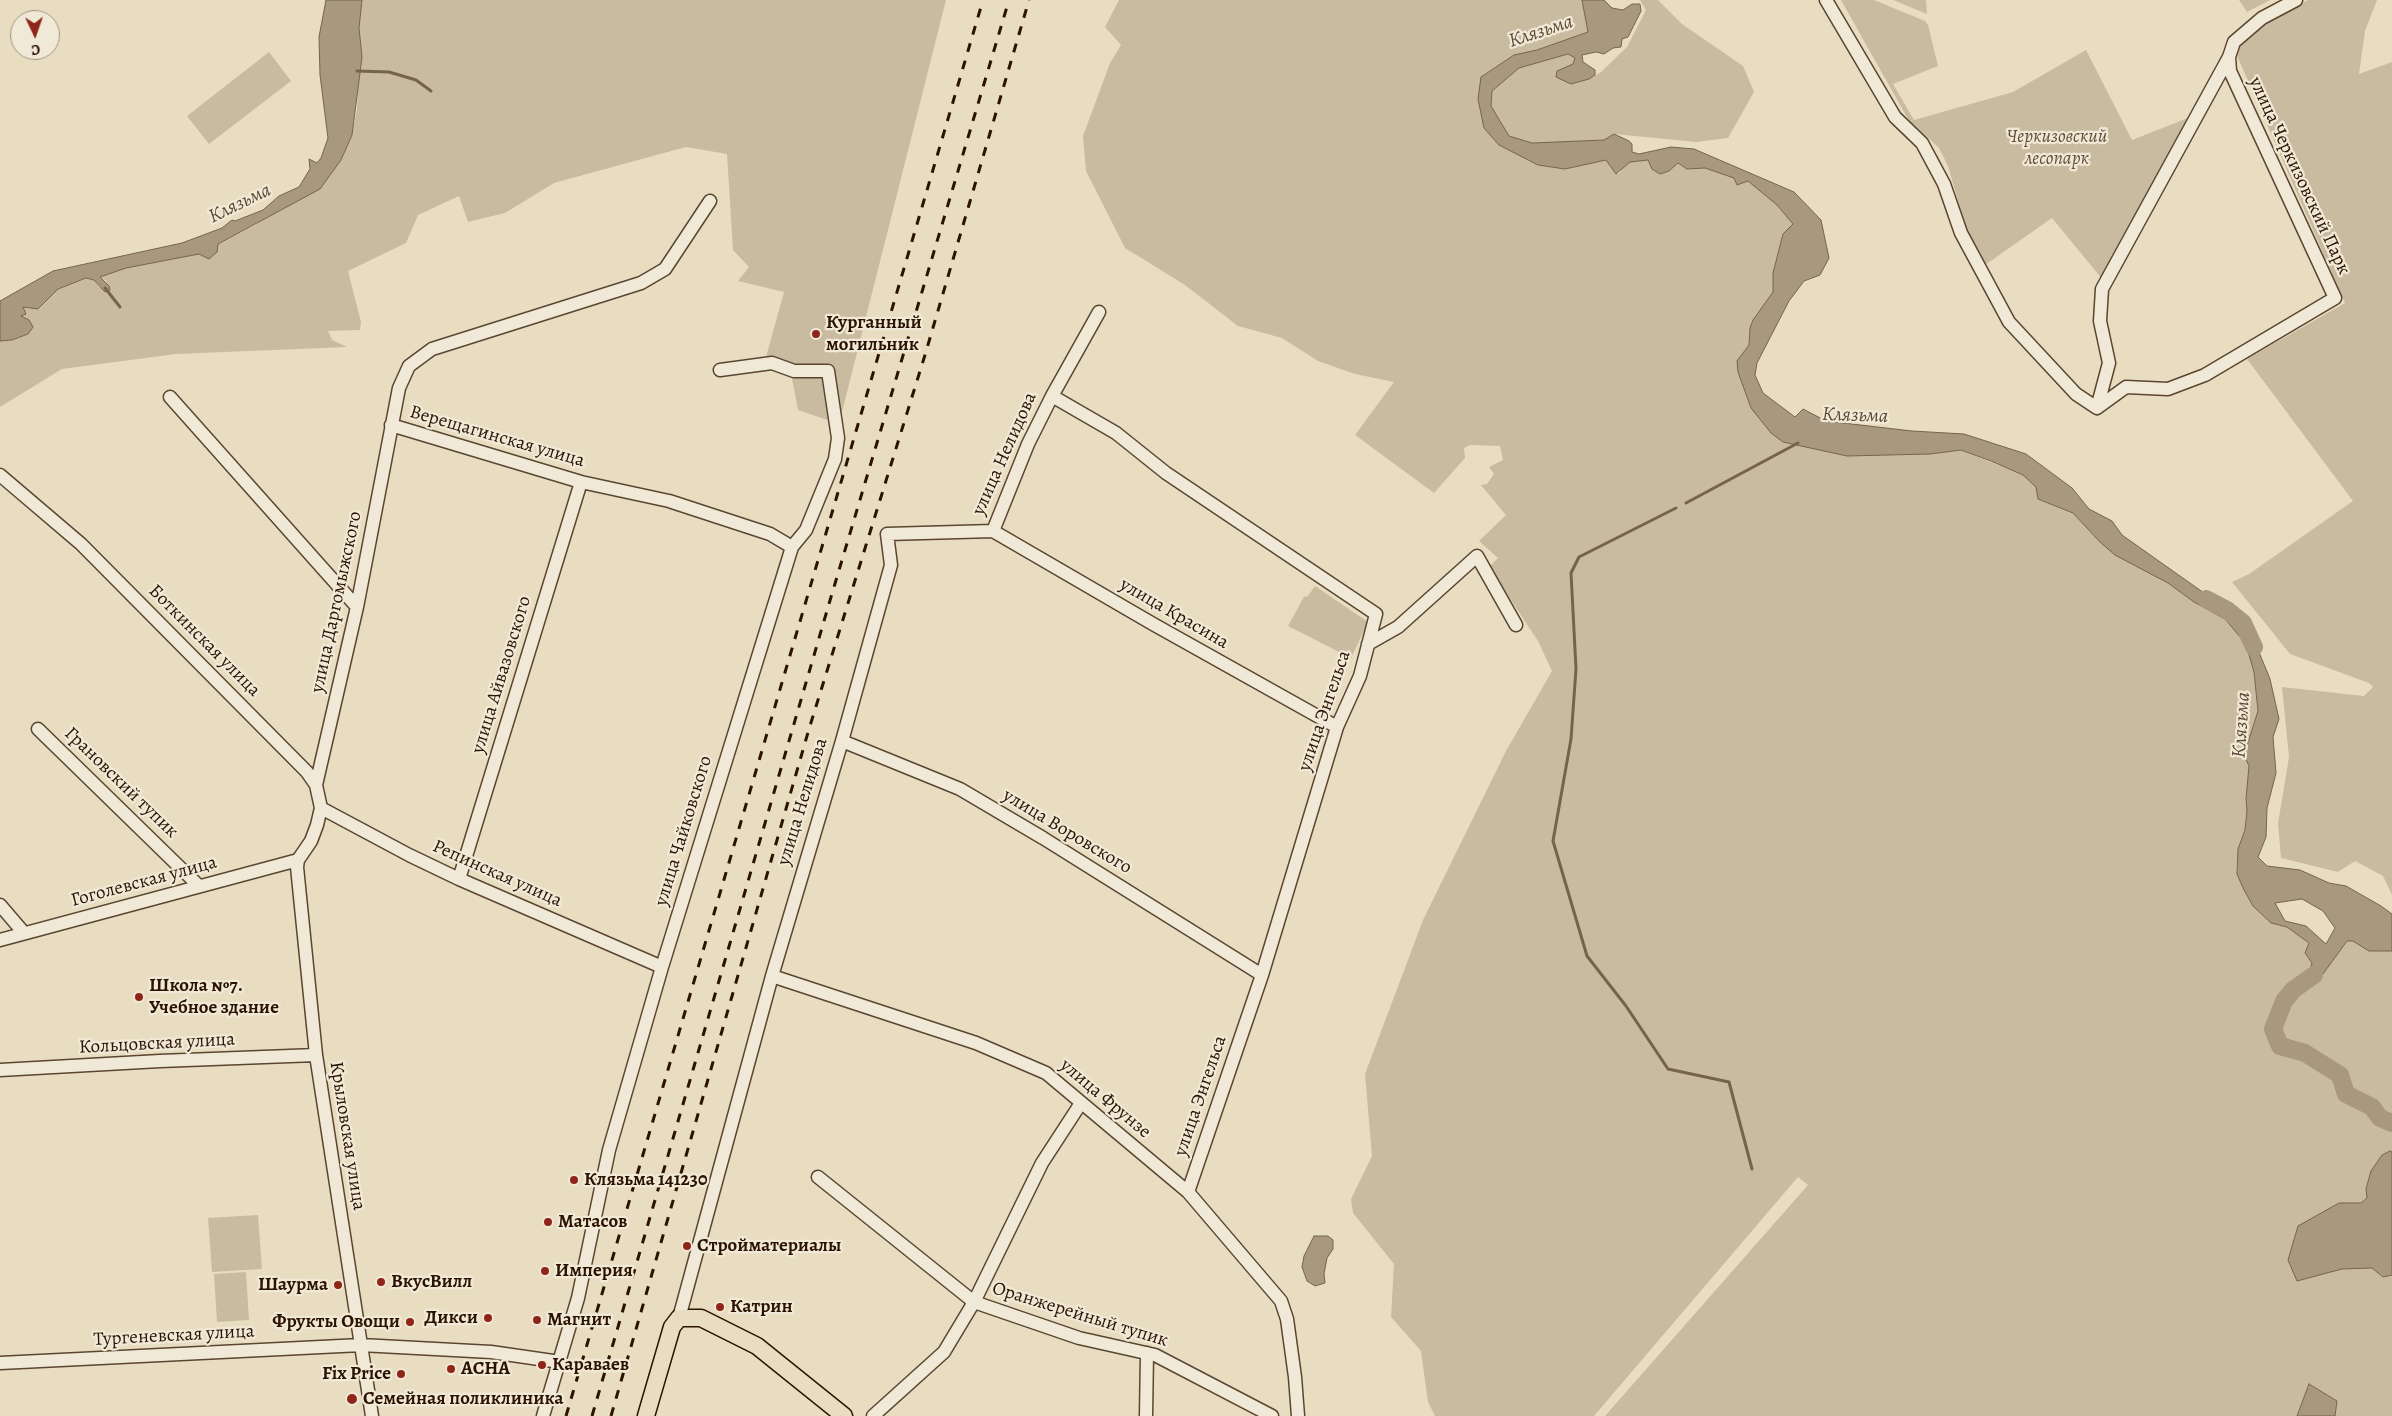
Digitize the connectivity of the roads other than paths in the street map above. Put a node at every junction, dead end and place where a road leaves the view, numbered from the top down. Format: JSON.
{"nodes":[{"id":1,"x":1826,"y":0,"type":"edge"},
{"id":2,"x":2296,"y":0,"type":"edge"},
{"id":3,"x":2228,"y":57,"type":"junction"},
{"id":4,"x":710,"y":201,"type":"dead end"},
{"id":5,"x":1099,"y":312,"type":"dead end"},
{"id":6,"x":720,"y":370,"type":"dead end"},
{"id":7,"x":1052,"y":396,"type":"junction"},
{"id":8,"x":170,"y":397,"type":"dead end"},
{"id":9,"x":2097,"y":408,"type":"junction"},
{"id":10,"x":391,"y":425,"type":"junction"},
{"id":11,"x":0,"y":475,"type":"edge"},
{"id":12,"x":581,"y":482,"type":"junction"},
{"id":13,"x":993,"y":531,"type":"junction"},
{"id":14,"x":792,"y":546,"type":"junction"},
{"id":15,"x":357,"y":607,"type":"junction"},
{"id":16,"x":1516,"y":625,"type":"dead end"},
{"id":17,"x":1368,"y":644,"type":"junction"},
{"id":18,"x":1337,"y":727,"type":"junction"},
{"id":19,"x":38,"y":728,"type":"dead end"},
{"id":20,"x":842,"y":740,"type":"junction"},
{"id":21,"x":316,"y":785,"type":"junction"},
{"id":22,"x":321,"y":808,"type":"junction"},
{"id":23,"x":298,"y":860,"type":"junction"},
{"id":24,"x":459,"y":879,"type":"junction"},
{"id":25,"x":200,"y":886,"type":"junction"},
{"id":26,"x":0,"y":905,"type":"edge"},
{"id":27,"x":24,"y":933,"type":"junction"},
{"id":28,"x":0,"y":940,"type":"edge"},
{"id":29,"x":662,"y":967,"type":"junction"},
{"id":30,"x":1262,"y":975,"type":"junction"},
{"id":31,"x":772,"y":976,"type":"junction"},
{"id":32,"x":316,"y":1056,"type":"junction"},
{"id":33,"x":0,"y":1070,"type":"edge"},
{"id":34,"x":1080,"y":1103,"type":"junction"},
{"id":35,"x":818,"y":1177,"type":"dead end"},
{"id":36,"x":1188,"y":1192,"type":"junction"},
{"id":37,"x":974,"y":1302,"type":"junction"},
{"id":38,"x":679,"y":1318,"type":"junction"},
{"id":39,"x":361,"y":1345,"type":"junction"},
{"id":40,"x":1147,"y":1353,"type":"junction"},
{"id":41,"x":560,"y":1362,"type":"junction"},
{"id":42,"x":0,"y":1363,"type":"edge"},
{"id":43,"x":372,"y":1416,"type":"edge"},
{"id":44,"x":543,"y":1416,"type":"edge"},
{"id":45,"x":646,"y":1416,"type":"edge"},
{"id":46,"x":844,"y":1416,"type":"edge"},
{"id":47,"x":873,"y":1416,"type":"edge"},
{"id":48,"x":1146,"y":1416,"type":"edge"},
{"id":49,"x":1272,"y":1416,"type":"edge"},
{"id":50,"x":1298,"y":1416,"type":"edge"}],
"edges":[{"from":1,"to":9,"type":"street"},
{"from":2,"to":3,"type":"street"},
{"from":3,"to":9,"type":"street"},
{"from":3,"to":9,"type":"street","name":"улица Черкизовский Парк"},
{"from":4,"to":10,"type":"street","name":"Верещагинская улица"},
{"from":5,"to":7,"type":"street","name":"улица Нелидова"},
{"from":6,"to":14,"type":"street","name":"улица Чайковского"},
{"from":7,"to":13,"type":"street","name":"улица Нелидова"},
{"from":7,"to":17,"type":"street","name":"улица Энгельса"},
{"from":8,"to":15,"type":"street"},
{"from":10,"to":12,"type":"street","name":"Верещагинская улица"},
{"from":10,"to":15,"type":"street","name":"улица Даргомыжского"},
{"from":11,"to":21,"type":"street","name":"Боткинская улица"},
{"from":12,"to":14,"type":"street","name":"Верещагинская улица"},
{"from":12,"to":24,"type":"street","name":"улица Айвазовского"},
{"from":13,"to":18,"type":"street","name":"улица Красина"},
{"from":13,"to":20,"type":"street","name":"улица Нелидова"},
{"from":14,"to":29,"type":"street","name":"улица Чайковского"},
{"from":15,"to":21,"type":"street","name":"улица Даргомыжского"},
{"from":16,"to":17,"type":"street"},
{"from":17,"to":18,"type":"street","name":"улица Энгельса"},
{"from":18,"to":30,"type":"street","name":"улица Энгельса"},
{"from":19,"to":25,"type":"street","name":"Грановский тупик"},
{"from":20,"to":30,"type":"street","name":"улица Воровского"},
{"from":20,"to":31,"type":"street","name":"улица Нелидова"},
{"from":21,"to":22,"type":"street","name":"Боткинская улица"},
{"from":22,"to":23,"type":"street","name":"Боткинская улица"},
{"from":22,"to":24,"type":"street","name":"Репинская улица"},
{"from":23,"to":25,"type":"street","name":"Гоголевская улица"},
{"from":23,"to":32,"type":"street","name":"Крыловская улица"},
{"from":24,"to":29,"type":"street","name":"Репинская улица"},
{"from":25,"to":27,"type":"street","name":"Гоголевская улица"},
{"from":26,"to":27,"type":"street"},
{"from":27,"to":28,"type":"street","name":"Гоголевская улица"},
{"from":29,"to":41,"type":"street","name":"улица Чайковского"},
{"from":30,"to":36,"type":"street","name":"улица Энгельса"},
{"from":31,"to":34,"type":"street","name":"улица Фрунзе"},
{"from":31,"to":38,"type":"street","name":"улица Нелидова"},
{"from":32,"to":33,"type":"street","name":"Кольцовская улица"},
{"from":32,"to":39,"type":"street","name":"Крыловская улица"},
{"from":34,"to":36,"type":"street","name":"улица Фрунзе"},
{"from":34,"to":37,"type":"street"},
{"from":35,"to":37,"type":"street","name":"Оранжерейный тупик"},
{"from":36,"to":50,"type":"street","name":"улица Фрунзе"},
{"from":37,"to":40,"type":"street","name":"Оранжерейный тупик"},
{"from":37,"to":47,"type":"street"},
{"from":38,"to":45,"type":"main road","name":"улица Нелидова"},
{"from":38,"to":46,"type":"main road"},
{"from":39,"to":41,"type":"street","name":"Тургеневская улица"},
{"from":39,"to":42,"type":"street","name":"Тургеневская улица"},
{"from":39,"to":43,"type":"street","name":"Крыловская улица"},
{"from":40,"to":48,"type":"street"},
{"from":40,"to":49,"type":"street","name":"Оранжерейный тупик"},
{"from":41,"to":44,"type":"street","name":"улица Чайковского"}]}
